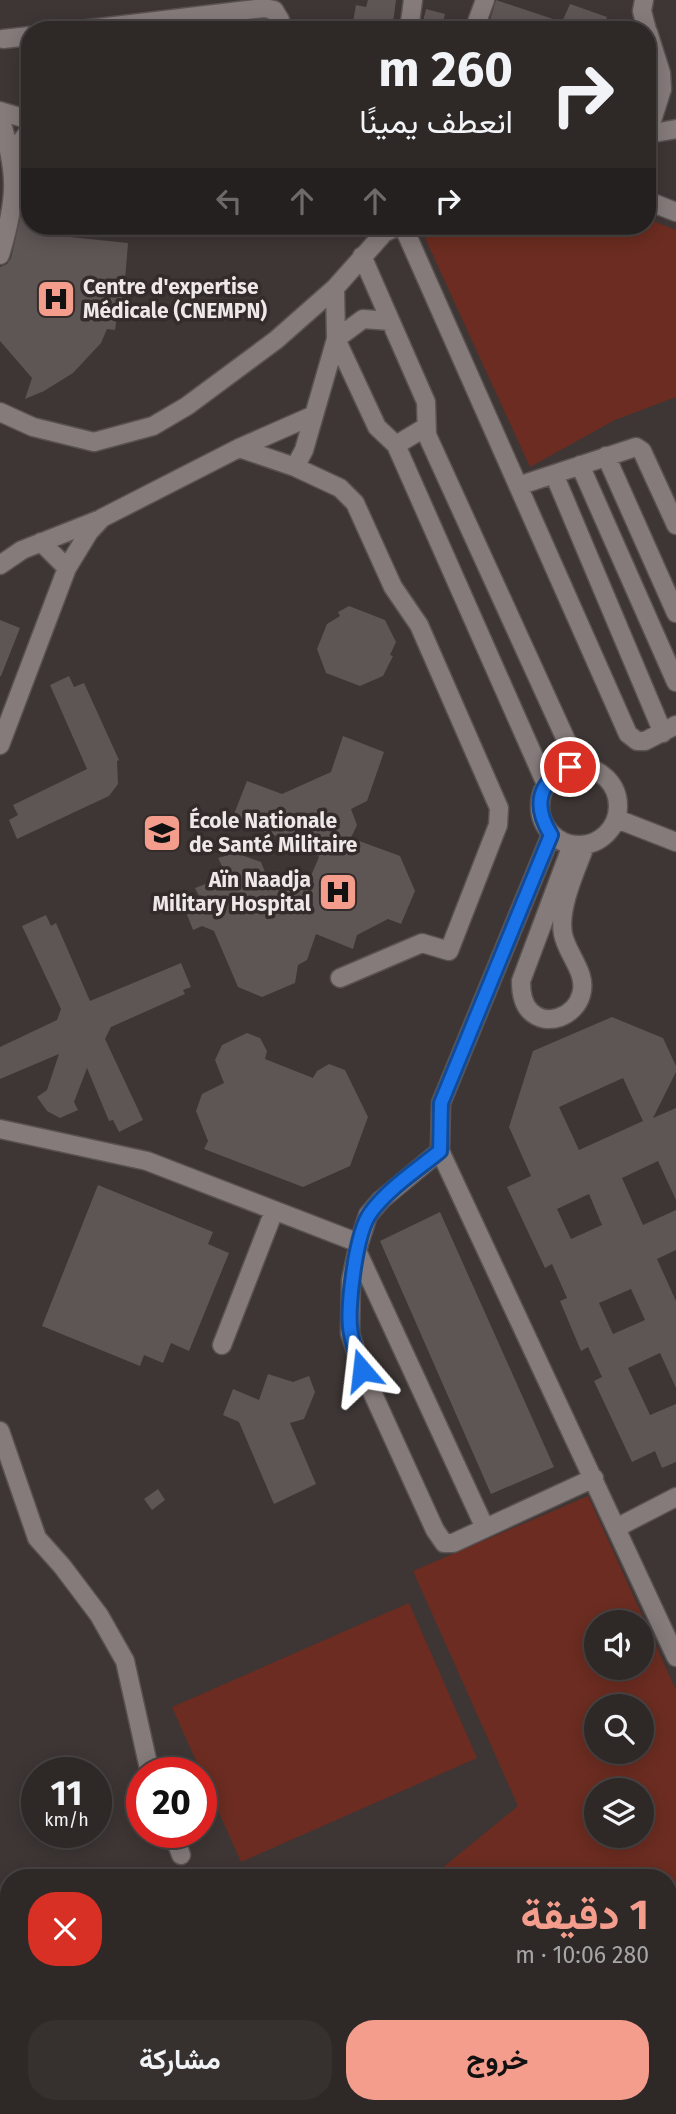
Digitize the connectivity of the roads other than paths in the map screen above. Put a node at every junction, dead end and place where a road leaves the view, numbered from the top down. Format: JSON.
{"nodes":[{"id":1,"x":413,"y":0,"type":"edge"},
{"id":2,"x":485,"y":0,"type":"edge"},
{"id":3,"x":645,"y":0,"type":"edge"},
{"id":4,"x":156,"y":21,"type":"edge"},
{"id":5,"x":280,"y":21,"type":"edge"},
{"id":6,"x":410,"y":21,"type":"edge"},
{"id":7,"x":477,"y":21,"type":"edge"},
{"id":8,"x":644,"y":21,"type":"edge"},
{"id":9,"x":21,"y":37,"type":"edge"},
{"id":10,"x":2,"y":39,"type":"dead end"},
{"id":11,"x":656,"y":58,"type":"edge"},
{"id":12,"x":656,"y":108,"type":"edge"},
{"id":13,"x":0,"y":111,"type":"edge"},
{"id":14,"x":21,"y":117,"type":"edge"},
{"id":15,"x":0,"y":118,"type":"edge"},
{"id":16,"x":676,"y":129,"type":"edge"},
{"id":17,"x":656,"y":132,"type":"edge"},
{"id":18,"x":21,"y":142,"type":"edge"},
{"id":19,"x":12,"y":153,"type":"junction"},
{"id":20,"x":656,"y":204,"type":"edge"},
{"id":21,"x":676,"y":212,"type":"edge"},
{"id":22,"x":382,"y":235,"type":"edge"},
{"id":23,"x":405,"y":235,"type":"edge"},
{"id":24,"x":0,"y":255,"type":"edge"},
{"id":25,"x":362,"y":256,"type":"junction"},
{"id":26,"x":335,"y":288,"type":"junction"},
{"id":27,"x":390,"y":321,"type":"junction"},
{"id":28,"x":336,"y":339,"type":"junction"},
{"id":29,"x":0,"y":412,"type":"edge"},
{"id":30,"x":314,"y":415,"type":"junction"},
{"id":31,"x":426,"y":427,"type":"junction"},
{"id":32,"x":396,"y":445,"type":"junction"},
{"id":33,"x":239,"y":448,"type":"junction"},
{"id":34,"x":606,"y":456,"type":"junction"},
{"id":35,"x":580,"y":465,"type":"junction"},
{"id":36,"x":295,"y":467,"type":"junction"},
{"id":37,"x":554,"y":474,"type":"junction"},
{"id":38,"x":518,"y":486,"type":"junction"},
{"id":39,"x":102,"y":518,"type":"junction"},
{"id":40,"x":676,"y":525,"type":"edge"},
{"id":41,"x":41,"y":542,"type":"junction"},
{"id":42,"x":0,"y":565,"type":"edge"},
{"id":43,"x":67,"y":568,"type":"junction"},
{"id":44,"x":676,"y":613,"type":"edge"},
{"id":45,"x":676,"y":682,"type":"edge"},
{"id":46,"x":669,"y":729,"type":"edge"},
{"id":47,"x":0,"y":745,"type":"edge"},
{"id":48,"x":578,"y":766,"type":"junction"},
{"id":49,"x":546,"y":784,"type":"junction"},
{"id":50,"x":617,"y":819,"type":"junction"},
{"id":51,"x":551,"y":835,"type":"junction"},
{"id":52,"x":676,"y":841,"type":"edge"},
{"id":53,"x":578,"y":845,"type":"junction"},
{"id":54,"x":563,"y":934,"type":"junction"},
{"id":55,"x":537,"y":939,"type":"junction"},
{"id":56,"x":340,"y":978,"type":"dead end"},
{"id":57,"x":0,"y":1129,"type":"edge"},
{"id":58,"x":440,"y":1151,"type":"junction"},
{"id":59,"x":274,"y":1211,"type":"junction"},
{"id":60,"x":358,"y":1248,"type":"junction"},
{"id":61,"x":222,"y":1345,"type":"dead end"},
{"id":62,"x":0,"y":1431,"type":"edge"},
{"id":63,"x":594,"y":1478,"type":"junction"},
{"id":64,"x":676,"y":1497,"type":"edge"},
{"id":65,"x":485,"y":1528,"type":"junction"},
{"id":66,"x":616,"y":1528,"type":"junction"},
{"id":67,"x":674,"y":1651,"type":"edge"},
{"id":68,"x":146,"y":1757,"type":"edge"},
{"id":69,"x":179,"y":1848,"type":"edge"},
{"id":70,"x":181,"y":1855,"type":"dead end"}],
"edges":[{"from":1,"to":6,"type":"lane"},
{"from":2,"to":7,"type":"lane"},
{"from":3,"to":8,"type":"lane"},
{"from":4,"to":5,"type":"lane"},
{"from":9,"to":10,"type":"lane"},
{"from":11,"to":12,"type":"lane"},
{"from":13,"to":14,"type":"lane"},
{"from":15,"to":19,"type":"lane"},
{"from":16,"to":17,"type":"lane"},
{"from":18,"to":19,"type":"lane"},
{"from":19,"to":24,"type":"lane"},
{"from":20,"to":21,"type":"lane"},
{"from":22,"to":25,"type":"lane"},
{"from":23,"to":38,"type":"lane"},
{"from":25,"to":26,"type":"lane"},
{"from":25,"to":27,"type":"lane"},
{"from":26,"to":28,"type":"lane"},
{"from":26,"to":29,"type":"lane"},
{"from":27,"to":28,"type":"lane"},
{"from":27,"to":31,"type":"lane"},
{"from":28,"to":30,"type":"lane"},
{"from":28,"to":32,"type":"lane"},
{"from":30,"to":33,"type":"lane"},
{"from":30,"to":36,"type":"lane"},
{"from":31,"to":32,"type":"lane"},
{"from":31,"to":48,"type":"lane"},
{"from":32,"to":49,"type":"lane"},
{"from":33,"to":36,"type":"lane"},
{"from":33,"to":39,"type":"lane"},
{"from":34,"to":35,"type":"lane"},
{"from":34,"to":40,"type":"lane"},
{"from":34,"to":44,"type":"lane"},
{"from":35,"to":37,"type":"lane"},
{"from":35,"to":45,"type":"lane"},
{"from":36,"to":56,"type":"lane"},
{"from":37,"to":38,"type":"lane"},
{"from":37,"to":46,"type":"lane"},
{"from":38,"to":46,"type":"lane"},
{"from":39,"to":41,"type":"lane"},
{"from":39,"to":43,"type":"lane"},
{"from":41,"to":42,"type":"lane"},
{"from":41,"to":43,"type":"lane"},
{"from":43,"to":47,"type":"lane"},
{"from":48,"to":49,"type":"lane"},
{"from":48,"to":50,"type":"lane"},
{"from":49,"to":51,"type":"lane"},
{"from":50,"to":52,"type":"lane"},
{"from":50,"to":53,"type":"lane"},
{"from":51,"to":53,"type":"lane"},
{"from":51,"to":58,"type":"lane"},
{"from":53,"to":54,"type":"lane"},
{"from":53,"to":55,"type":"lane"},
{"from":54,"to":55,"type":"lane"},
{"from":54,"to":55,"type":"lane"},
{"from":57,"to":59,"type":"lane"},
{"from":58,"to":60,"type":"lane"},
{"from":58,"to":63,"type":"lane"},
{"from":59,"to":60,"type":"lane"},
{"from":59,"to":61,"type":"lane"},
{"from":60,"to":65,"type":"lane"},
{"from":60,"to":65,"type":"lane"},
{"from":62,"to":68,"type":"lane"},
{"from":63,"to":65,"type":"lane"},
{"from":63,"to":66,"type":"lane"},
{"from":64,"to":66,"type":"lane"},
{"from":66,"to":67,"type":"lane"},
{"from":69,"to":70,"type":"lane"}]}
